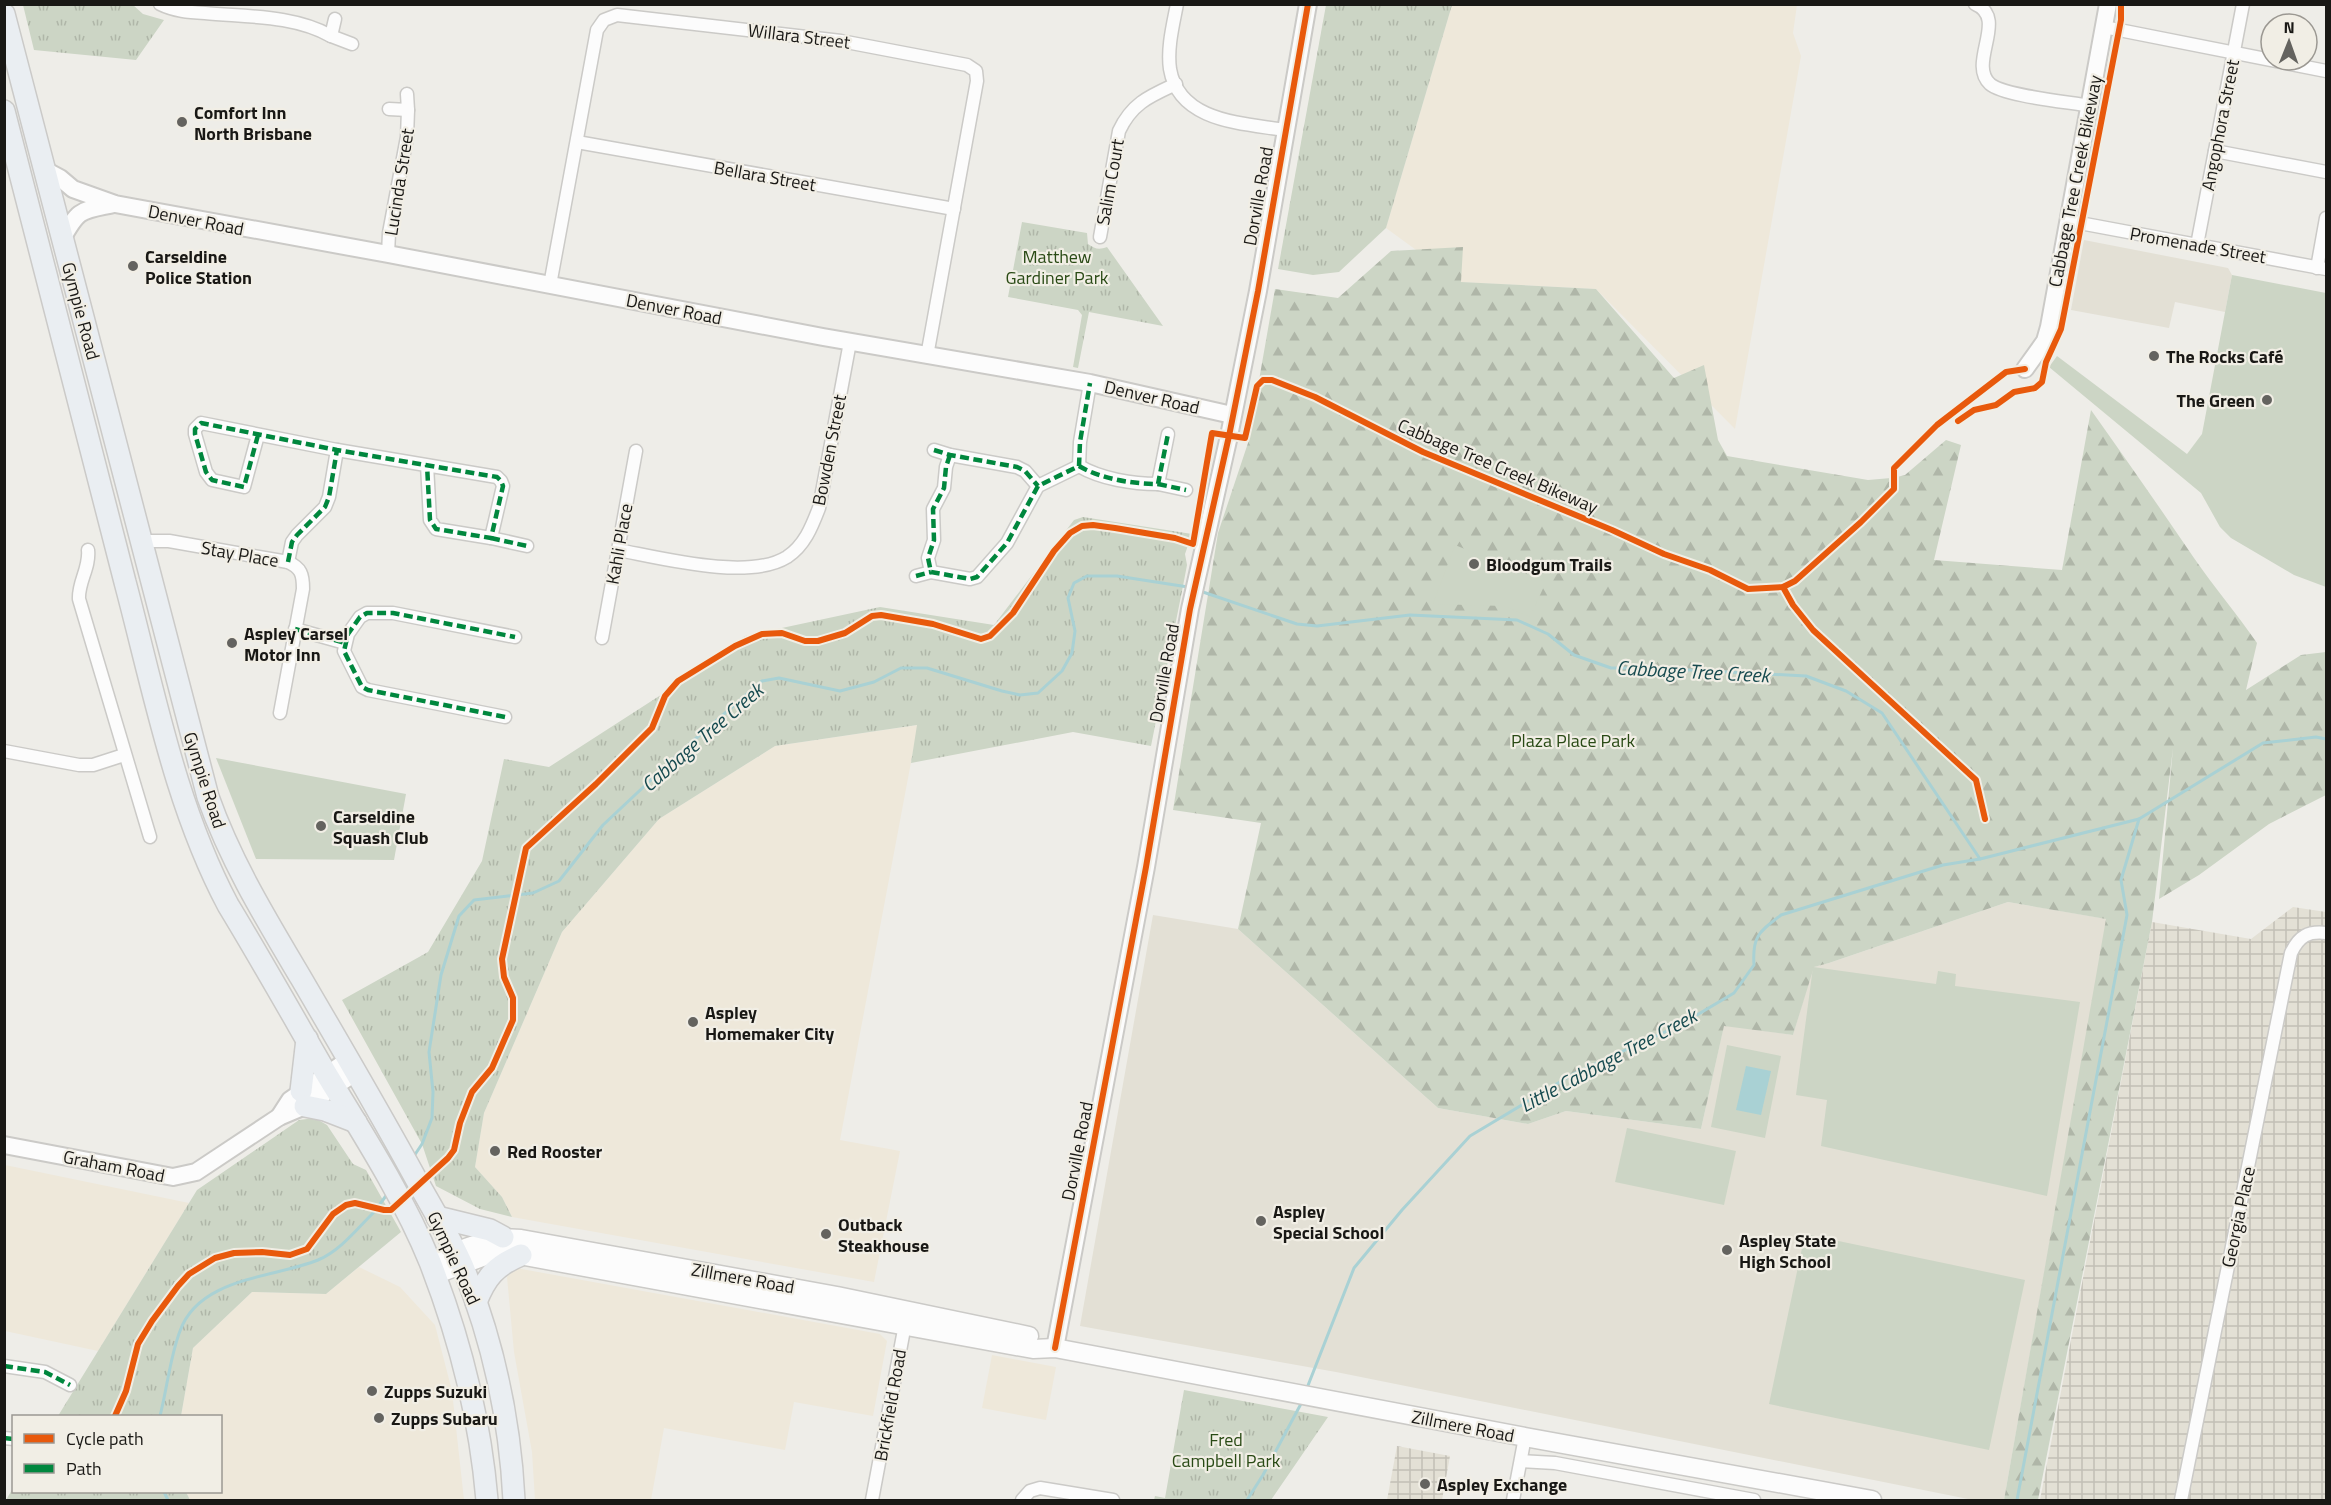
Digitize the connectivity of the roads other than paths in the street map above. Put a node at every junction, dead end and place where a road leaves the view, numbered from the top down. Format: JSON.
{"nodes":[{"id":1,"x":160,"y":4,"type":"edge"},
{"id":2,"x":1177,"y":4,"type":"edge"},
{"id":3,"x":1308,"y":4,"type":"edge"},
{"id":4,"x":1975,"y":4,"type":"edge"},
{"id":5,"x":2108,"y":4,"type":"edge"},
{"id":6,"x":2243,"y":4,"type":"edge"},
{"id":7,"x":4,"y":14,"type":"edge"},
{"id":8,"x":335,"y":19,"type":"dead end"},
{"id":9,"x":2104,"y":27,"type":"junction"},
{"id":10,"x":331,"y":36,"type":"junction"},
{"id":11,"x":352,"y":44,"type":"dead end"},
{"id":12,"x":2234,"y":53,"type":"junction"},
{"id":13,"x":2326,"y":71,"type":"edge"},
{"id":14,"x":1176,"y":84,"type":"junction"},
{"id":15,"x":407,"y":94,"type":"dead end"},
{"id":16,"x":2090,"y":106,"type":"junction"},
{"id":17,"x":389,"y":109,"type":"dead end"},
{"id":18,"x":408,"y":110,"type":"junction"},
{"id":19,"x":4,"y":111,"type":"edge"},
{"id":20,"x":1284,"y":130,"type":"junction"},
{"id":21,"x":577,"y":142,"type":"junction"},
{"id":22,"x":2215,"y":151,"type":"junction"},
{"id":23,"x":45,"y":170,"type":"junction"},
{"id":24,"x":2326,"y":172,"type":"edge"},
{"id":25,"x":115,"y":204,"type":"junction"},
{"id":26,"x":954,"y":209,"type":"junction"},
{"id":27,"x":2326,"y":218,"type":"edge"},
{"id":28,"x":2069,"y":221,"type":"junction"},
{"id":29,"x":1100,"y":237,"type":"dead end"},
{"id":30,"x":62,"y":239,"type":"junction"},
{"id":31,"x":2197,"y":245,"type":"junction"},
{"id":32,"x":388,"y":254,"type":"junction"},
{"id":33,"x":2322,"y":269,"type":"edge"},
{"id":34,"x":550,"y":285,"type":"junction"},
{"id":35,"x":90,"y":342,"type":"junction"},
{"id":36,"x":850,"y":342,"type":"junction"},
{"id":37,"x":65,"y":348,"type":"junction"},
{"id":38,"x":927,"y":356,"type":"junction"},
{"id":39,"x":2025,"y":369,"type":"dead end"},
{"id":40,"x":1090,"y":383,"type":"junction"},
{"id":41,"x":1232,"y":414,"type":"junction"},
{"id":42,"x":1168,"y":434,"type":"dead end"},
{"id":43,"x":258,"y":435,"type":"junction"},
{"id":44,"x":337,"y":450,"type":"junction"},
{"id":45,"x":934,"y":450,"type":"dead end"},
{"id":46,"x":636,"y":451,"type":"dead end"},
{"id":47,"x":950,"y":455,"type":"junction"},
{"id":48,"x":427,"y":465,"type":"junction"},
{"id":49,"x":1079,"y":466,"type":"junction"},
{"id":50,"x":1158,"y":484,"type":"junction"},
{"id":51,"x":1038,"y":486,"type":"junction"},
{"id":52,"x":1186,"y":490,"type":"dead end"},
{"id":53,"x":491,"y":538,"type":"junction"},
{"id":54,"x":140,"y":541,"type":"junction"},
{"id":55,"x":527,"y":546,"type":"dead end"},
{"id":56,"x":88,"y":550,"type":"dead end"},
{"id":57,"x":618,"y":550,"type":"junction"},
{"id":58,"x":288,"y":562,"type":"junction"},
{"id":59,"x":931,"y":572,"type":"junction"},
{"id":60,"x":916,"y":576,"type":"dead end"},
{"id":61,"x":295,"y":629,"type":"junction"},
{"id":62,"x":515,"y":638,"type":"dead end"},
{"id":63,"x":602,"y":638,"type":"dead end"},
{"id":64,"x":345,"y":643,"type":"junction"},
{"id":65,"x":280,"y":712,"type":"dead end"},
{"id":66,"x":505,"y":717,"type":"dead end"},
{"id":67,"x":4,"y":751,"type":"edge"},
{"id":68,"x":124,"y":755,"type":"junction"},
{"id":69,"x":150,"y":837,"type":"dead end"},
{"id":70,"x":2326,"y":933,"type":"edge"},
{"id":71,"x":307,"y":1039,"type":"junction"},
{"id":72,"x":351,"y":1067,"type":"junction"},
{"id":73,"x":331,"y":1080,"type":"junction"},
{"id":74,"x":303,"y":1098,"type":"junction"},
{"id":75,"x":356,"y":1122,"type":"junction"},
{"id":76,"x":4,"y":1145,"type":"edge"},
{"id":77,"x":431,"y":1208,"type":"junction"},
{"id":78,"x":503,"y":1237,"type":"junction"},
{"id":79,"x":521,"y":1255,"type":"junction"},
{"id":80,"x":459,"y":1258,"type":"junction"},
{"id":81,"x":432,"y":1269,"type":"junction"},
{"id":82,"x":476,"y":1302,"type":"junction"},
{"id":83,"x":906,"y":1317,"type":"junction"},
{"id":84,"x":1055,"y":1348,"type":"junction"},
{"id":85,"x":4,"y":1366,"type":"edge"},
{"id":86,"x":70,"y":1384,"type":"dead end"},
{"id":87,"x":1525,"y":1437,"type":"junction"},
{"id":88,"x":1521,"y":1461,"type":"junction"},
{"id":89,"x":487,"y":1500,"type":"edge"},
{"id":90,"x":514,"y":1500,"type":"edge"},
{"id":91,"x":872,"y":1500,"type":"edge"},
{"id":92,"x":1022,"y":1500,"type":"edge"},
{"id":93,"x":1113,"y":1500,"type":"edge"},
{"id":94,"x":1513,"y":1500,"type":"edge"},
{"id":95,"x":1754,"y":1500,"type":"edge"},
{"id":96,"x":1872,"y":1500,"type":"edge"},
{"id":97,"x":2181,"y":1500,"type":"edge"}],
"edges":[{"from":1,"to":10,"type":"street"},
{"from":2,"to":14,"type":"street"},
{"from":3,"to":20,"type":"street","name":"Dorville Road"},
{"from":4,"to":16,"type":"street"},
{"from":5,"to":9,"type":"street"},
{"from":6,"to":12,"type":"street","name":"Angophora Street"},
{"from":7,"to":23,"type":"highway","name":"Gympie Road"},
{"from":8,"to":10,"type":"street"},
{"from":9,"to":12,"type":"street"},
{"from":9,"to":16,"type":"street"},
{"from":10,"to":11,"type":"street"},
{"from":12,"to":13,"type":"street"},
{"from":12,"to":22,"type":"street","name":"Angophora Street"},
{"from":14,"to":20,"type":"street"},
{"from":14,"to":29,"type":"street","name":"Salim Court"},
{"from":15,"to":18,"type":"street","name":"Lucinda Street"},
{"from":16,"to":28,"type":"street"},
{"from":17,"to":18,"type":"street","name":"Lucinda Street"},
{"from":18,"to":32,"type":"street","name":"Lucinda Street"},
{"from":19,"to":37,"type":"highway","name":"Gympie Road"},
{"from":20,"to":41,"type":"street","name":"Dorville Road"},
{"from":21,"to":26,"type":"street","name":"Bellara Street"},
{"from":21,"to":26,"type":"street","name":"Willara Street"},
{"from":21,"to":34,"type":"street","name":"Willara Street"},
{"from":22,"to":24,"type":"street"},
{"from":22,"to":31,"type":"street","name":"Angophora Street"},
{"from":23,"to":25,"type":"street","name":"Denver Road"},
{"from":23,"to":30,"type":"highway","name":"Gympie Road"},
{"from":25,"to":30,"type":"street","name":"Denver Road"},
{"from":25,"to":32,"type":"street","name":"Denver Road"},
{"from":26,"to":38,"type":"street","name":"Willara Street"},
{"from":27,"to":33,"type":"street"},
{"from":28,"to":31,"type":"street","name":"Promenade Street"},
{"from":28,"to":39,"type":"street"},
{"from":30,"to":35,"type":"highway","name":"Gympie Road"},
{"from":31,"to":33,"type":"street","name":"Promenade Street"},
{"from":32,"to":34,"type":"street","name":"Denver Road"},
{"from":34,"to":36,"type":"street","name":"Denver Road"},
{"from":35,"to":37,"type":"highway"},
{"from":35,"to":54,"type":"highway","name":"Gympie Road"},
{"from":36,"to":38,"type":"street","name":"Denver Road"},
{"from":36,"to":57,"type":"street","name":"Bowden Street"},
{"from":37,"to":71,"type":"highway","name":"Gympie Road"},
{"from":38,"to":40,"type":"street","name":"Denver Road"},
{"from":40,"to":41,"type":"street","name":"Denver Road"},
{"from":40,"to":49,"type":"street"},
{"from":41,"to":84,"type":"street","name":"Dorville Road"},
{"from":42,"to":50,"type":"street"},
{"from":43,"to":43,"type":"street"},
{"from":43,"to":44,"type":"street"},
{"from":44,"to":48,"type":"street"},
{"from":44,"to":58,"type":"street"},
{"from":45,"to":47,"type":"street"},
{"from":46,"to":57,"type":"street","name":"Kahli Place"},
{"from":47,"to":51,"type":"street"},
{"from":47,"to":59,"type":"street"},
{"from":48,"to":53,"type":"street"},
{"from":48,"to":53,"type":"street"},
{"from":49,"to":50,"type":"street"},
{"from":49,"to":51,"type":"street"},
{"from":50,"to":52,"type":"street"},
{"from":51,"to":59,"type":"street"},
{"from":53,"to":55,"type":"street"},
{"from":54,"to":58,"type":"street","name":"Stay Place"},
{"from":54,"to":72,"type":"highway","name":"Gympie Road"},
{"from":56,"to":68,"type":"street"},
{"from":57,"to":63,"type":"street","name":"Kahli Place"},
{"from":58,"to":61,"type":"street","name":"Stay Place"},
{"from":59,"to":60,"type":"street"},
{"from":61,"to":64,"type":"street"},
{"from":61,"to":65,"type":"street","name":"Stay Place"},
{"from":62,"to":64,"type":"street"},
{"from":64,"to":66,"type":"street"},
{"from":67,"to":68,"type":"street"},
{"from":68,"to":69,"type":"street"},
{"from":70,"to":97,"type":"street","name":"Georgia Place"},
{"from":71,"to":73,"type":"highway","name":"Gympie Road"},
{"from":71,"to":74,"type":"highway"},
{"from":72,"to":73,"type":"street","name":"Graham Road"},
{"from":72,"to":77,"type":"highway","name":"Gympie Road"},
{"from":73,"to":74,"type":"street","name":"Graham Road"},
{"from":73,"to":75,"type":"highway","name":"Gympie Road"},
{"from":74,"to":75,"type":"highway"},
{"from":74,"to":76,"type":"street","name":"Graham Road"},
{"from":75,"to":81,"type":"highway","name":"Gympie Road"},
{"from":77,"to":78,"type":"highway"},
{"from":77,"to":80,"type":"highway","name":"Gympie Road"},
{"from":78,"to":80,"type":"main road","name":"Zillmere Road"},
{"from":78,"to":83,"type":"main road","name":"Zillmere Road"},
{"from":79,"to":80,"type":"main road","name":"Zillmere Road"},
{"from":79,"to":82,"type":"highway"},
{"from":79,"to":83,"type":"main road","name":"Zillmere Road"},
{"from":80,"to":81,"type":"main road","name":"Zillmere Road"},
{"from":80,"to":82,"type":"highway","name":"Gympie Road"},
{"from":81,"to":89,"type":"highway","name":"Gympie Road"},
{"from":82,"to":90,"type":"highway","name":"Gympie Road"},
{"from":83,"to":84,"type":"main road","name":"Zillmere Road"},
{"from":83,"to":91,"type":"street","name":"Brickfield Road"},
{"from":84,"to":87,"type":"main road","name":"Zillmere Road"},
{"from":85,"to":86,"type":"street"},
{"from":87,"to":88,"type":"street"},
{"from":87,"to":96,"type":"main road","name":"Zillmere Road"},
{"from":88,"to":94,"type":"street"},
{"from":88,"to":95,"type":"street","name":"Zillmere Road"},
{"from":92,"to":93,"type":"street"}]}
